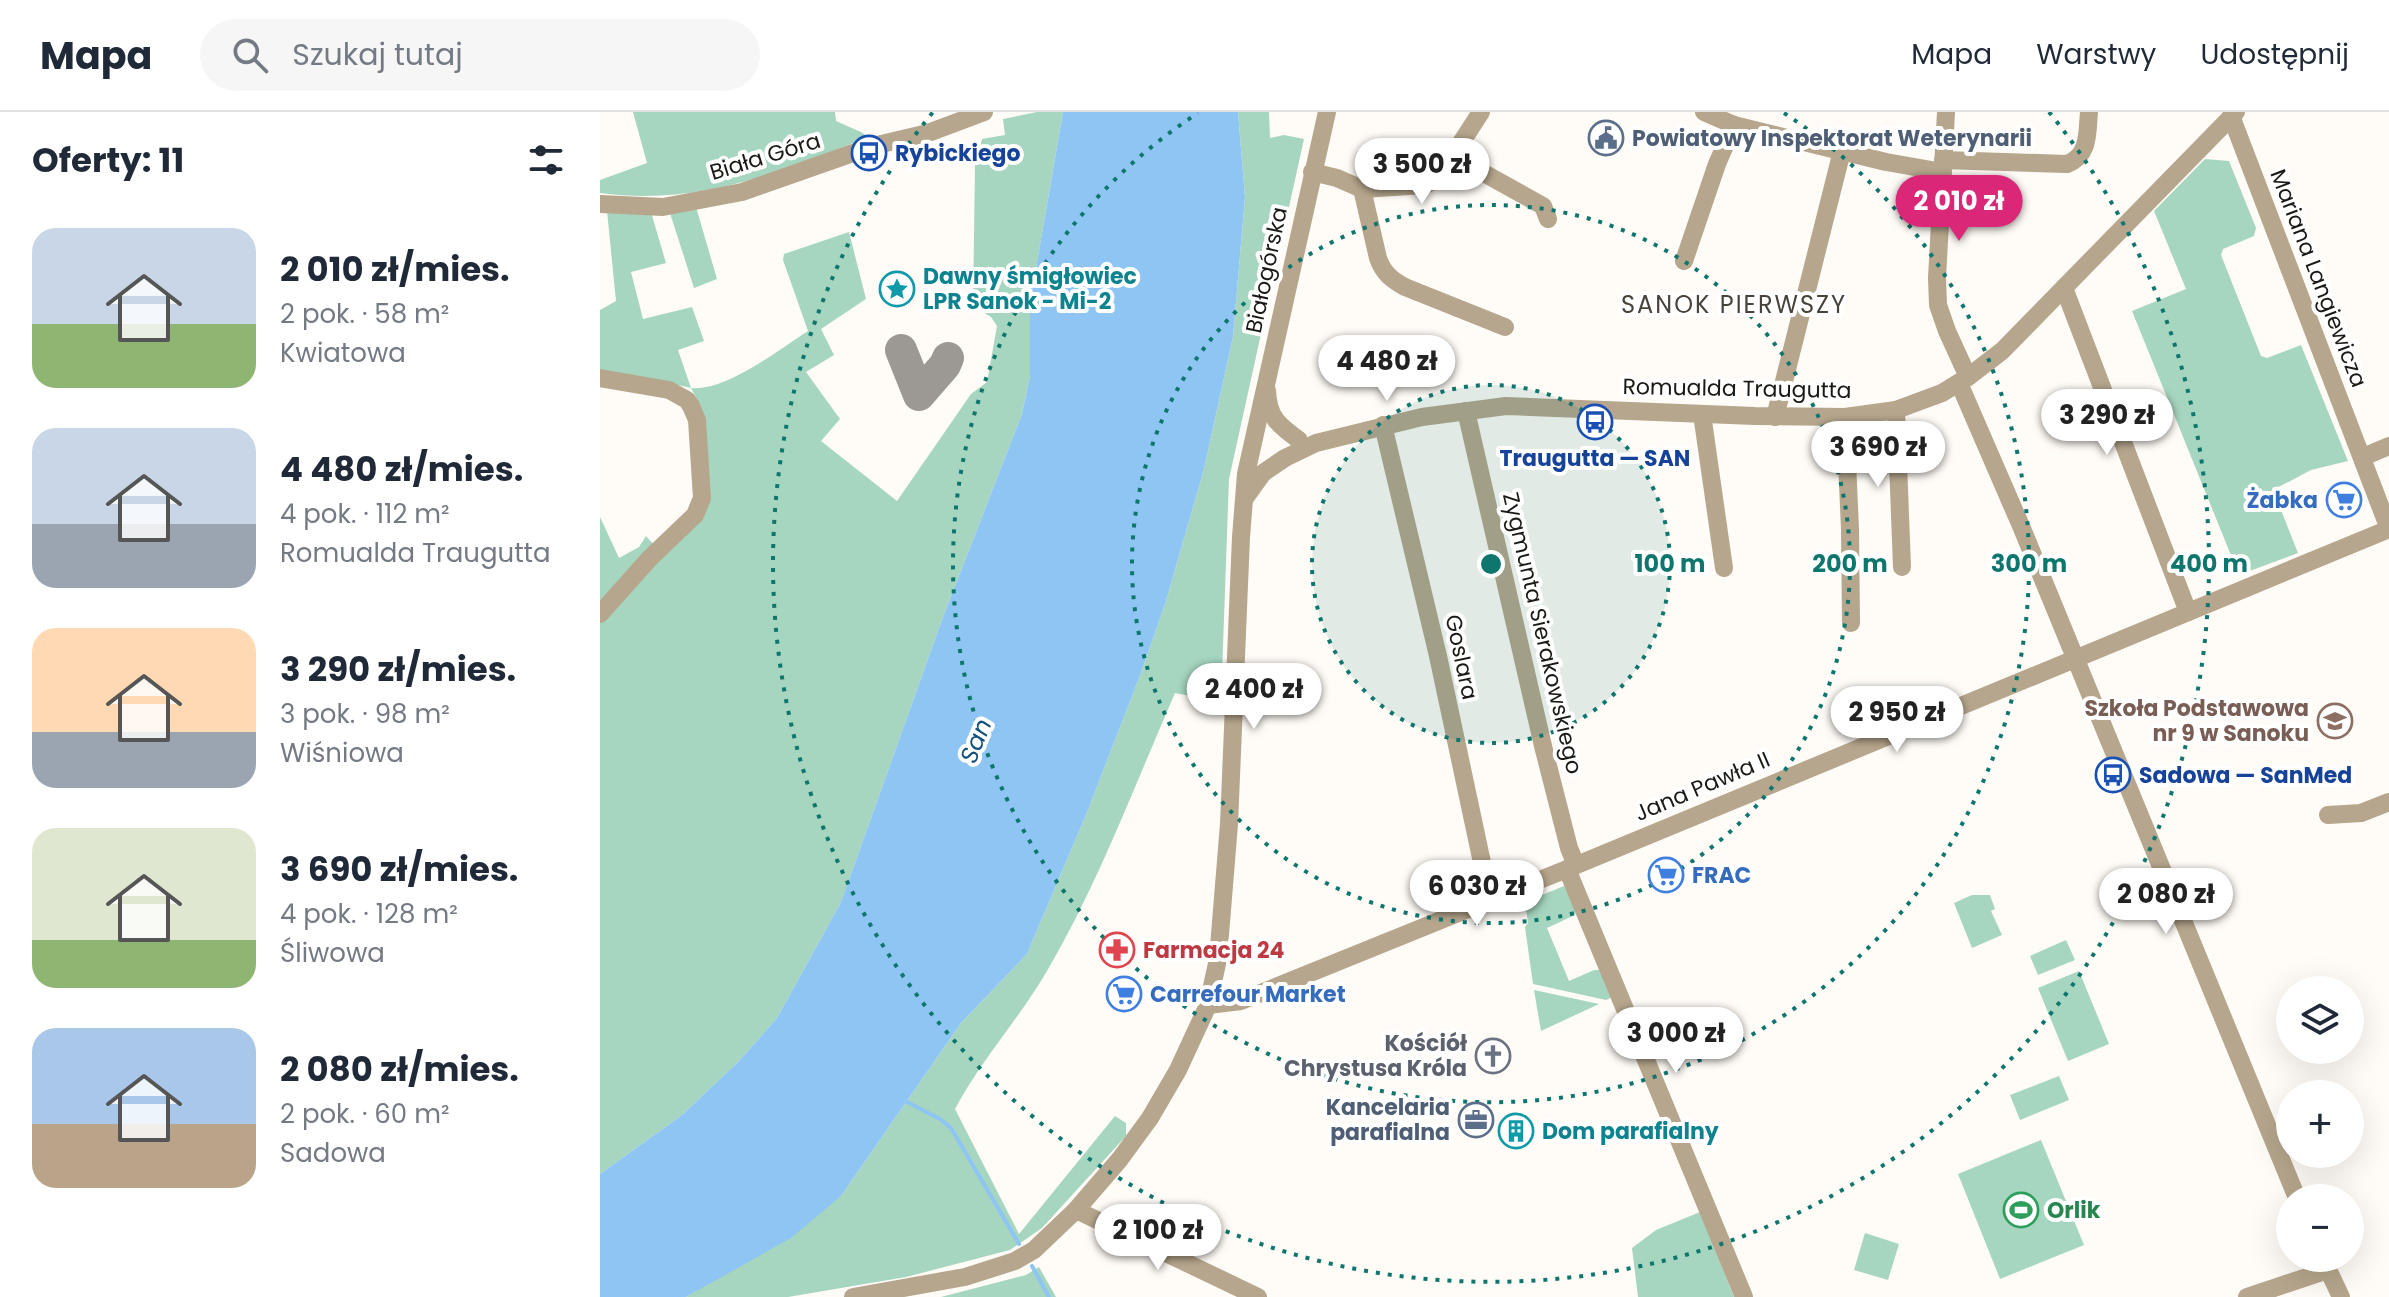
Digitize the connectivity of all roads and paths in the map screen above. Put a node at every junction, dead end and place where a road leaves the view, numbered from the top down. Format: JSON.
{"nodes":[{"id":1,"x":980,"y":112,"type":"edge"},
{"id":2,"x":1327,"y":112,"type":"edge"},
{"id":3,"x":1481,"y":112,"type":"edge"},
{"id":4,"x":1704,"y":112,"type":"edge"},
{"id":5,"x":1946,"y":112,"type":"edge"},
{"id":6,"x":2089,"y":112,"type":"edge"},
{"id":7,"x":2234,"y":114,"type":"edge"},
{"id":8,"x":1734,"y":125,"type":"junction"},
{"id":9,"x":1842,"y":151,"type":"junction"},
{"id":10,"x":1453,"y":156,"type":"junction"},
{"id":11,"x":1943,"y":166,"type":"junction"},
{"id":12,"x":1312,"y":172,"type":"junction"},
{"id":13,"x":1362,"y":189,"type":"junction"},
{"id":14,"x":600,"y":204,"type":"edge"},
{"id":15,"x":1548,"y":219,"type":"dead end"},
{"id":16,"x":1684,"y":261,"type":"dead end"},
{"id":17,"x":2064,"y":288,"type":"junction"},
{"id":18,"x":1505,"y":327,"type":"dead end"},
{"id":19,"x":600,"y":378,"type":"edge"},
{"id":20,"x":1266,"y":379,"type":"junction"},
{"id":21,"x":1964,"y":380,"type":"junction"},
{"id":22,"x":1896,"y":410,"type":"junction"},
{"id":23,"x":1466,"y":411,"type":"junction"},
{"id":24,"x":1702,"y":414,"type":"junction"},
{"id":25,"x":1775,"y":417,"type":"junction"},
{"id":26,"x":1845,"y":417,"type":"junction"},
{"id":27,"x":1383,"y":425,"type":"junction"},
{"id":28,"x":1252,"y":442,"type":"junction"},
{"id":29,"x":1308,"y":442,"type":"junction"},
{"id":30,"x":2389,"y":446,"type":"edge"},
{"id":31,"x":2363,"y":457,"type":"junction"},
{"id":32,"x":1285,"y":458,"type":"junction"},
{"id":33,"x":1243,"y":500,"type":"junction"},
{"id":34,"x":2389,"y":529,"type":"edge"},
{"id":35,"x":1902,"y":567,"type":"dead end"},
{"id":36,"x":1724,"y":568,"type":"dead end"},
{"id":37,"x":2188,"y":612,"type":"junction"},
{"id":38,"x":600,"y":614,"type":"edge"},
{"id":39,"x":1851,"y":623,"type":"dead end"},
{"id":40,"x":2074,"y":658,"type":"junction"},
{"id":41,"x":2389,"y":802,"type":"edge"},
{"id":42,"x":2328,"y":815,"type":"dead end"},
{"id":43,"x":1572,"y":867,"type":"junction"},
{"id":44,"x":1490,"y":900,"type":"junction"},
{"id":45,"x":1208,"y":1005,"type":"junction"},
{"id":46,"x":2291,"y":1184,"type":"edge"},
{"id":47,"x":1076,"y":1210,"type":"junction"},
{"id":48,"x":2306,"y":1272,"type":"edge"},
{"id":49,"x":2329,"y":1272,"type":"edge"},
{"id":50,"x":853,"y":1297,"type":"edge"},
{"id":51,"x":1258,"y":1297,"type":"edge"},
{"id":52,"x":1744,"y":1297,"type":"edge"},
{"id":53,"x":2247,"y":1297,"type":"edge"},
{"id":54,"x":2341,"y":1297,"type":"edge"}],
"edges":[{"from":1,"to":14,"type":"street","name":"Biała Góra"},
{"from":2,"to":12,"type":"street","name":"Białogórska"},
{"from":3,"to":10,"type":"street"},
{"from":4,"to":8,"type":"street"},
{"from":5,"to":11,"type":"street"},
{"from":6,"to":11,"type":"street"},
{"from":7,"to":17,"type":"street","name":"Romualda Traugutta"},
{"from":7,"to":31,"type":"street","name":"Mariana Langiewicza"},
{"from":8,"to":9,"type":"street"},
{"from":8,"to":16,"type":"street"},
{"from":9,"to":11,"type":"street"},
{"from":9,"to":25,"type":"street"},
{"from":10,"to":13,"type":"street"},
{"from":10,"to":15,"type":"street"},
{"from":11,"to":21,"type":"street"},
{"from":12,"to":13,"type":"street"},
{"from":12,"to":20,"type":"street","name":"Białogórska"},
{"from":13,"to":18,"type":"street"},
{"from":17,"to":21,"type":"street","name":"Romualda Traugutta"},
{"from":17,"to":37,"type":"street"},
{"from":19,"to":38,"type":"street"},
{"from":20,"to":28,"type":"street","name":"Białogórska"},
{"from":20,"to":29,"type":"street"},
{"from":21,"to":22,"type":"street","name":"Romualda Traugutta"},
{"from":21,"to":40,"type":"street"},
{"from":22,"to":26,"type":"street","name":"Romualda Traugutta"},
{"from":22,"to":35,"type":"street"},
{"from":23,"to":24,"type":"street","name":"Romualda Traugutta"},
{"from":23,"to":27,"type":"street","name":"Romualda Traugutta"},
{"from":23,"to":43,"type":"street","name":"Zygmunta Sierakowskiego"},
{"from":24,"to":25,"type":"street","name":"Romualda Traugutta"},
{"from":24,"to":36,"type":"street"},
{"from":25,"to":26,"type":"street","name":"Romualda Traugutta"},
{"from":26,"to":39,"type":"street"},
{"from":27,"to":29,"type":"street","name":"Romualda Traugutta"},
{"from":27,"to":44,"type":"street","name":"Goslara"},
{"from":28,"to":29,"type":"street","name":"Romualda Traugutta"},
{"from":28,"to":32,"type":"street"},
{"from":28,"to":33,"type":"street"},
{"from":29,"to":32,"type":"street","name":"Romualda Traugutta"},
{"from":30,"to":31,"type":"street"},
{"from":31,"to":34,"type":"street","name":"Mariana Langiewicza"},
{"from":32,"to":33,"type":"street","name":"Romualda Traugutta"},
{"from":33,"to":45,"type":"street"},
{"from":34,"to":37,"type":"street","name":"Jana Pawła II"},
{"from":37,"to":40,"type":"street","name":"Jana Pawła II"},
{"from":40,"to":43,"type":"street","name":"Jana Pawła II"},
{"from":40,"to":46,"type":"street"},
{"from":41,"to":42,"type":"street"},
{"from":43,"to":44,"type":"street","name":"Jana Pawła II"},
{"from":43,"to":52,"type":"street","name":"Zygmunta Sierakowskiego"},
{"from":44,"to":45,"type":"street","name":"Jana Pawła II"},
{"from":45,"to":47,"type":"street"},
{"from":47,"to":50,"type":"street"},
{"from":47,"to":51,"type":"street"},
{"from":48,"to":53,"type":"street"},
{"from":49,"to":54,"type":"street"}]}
